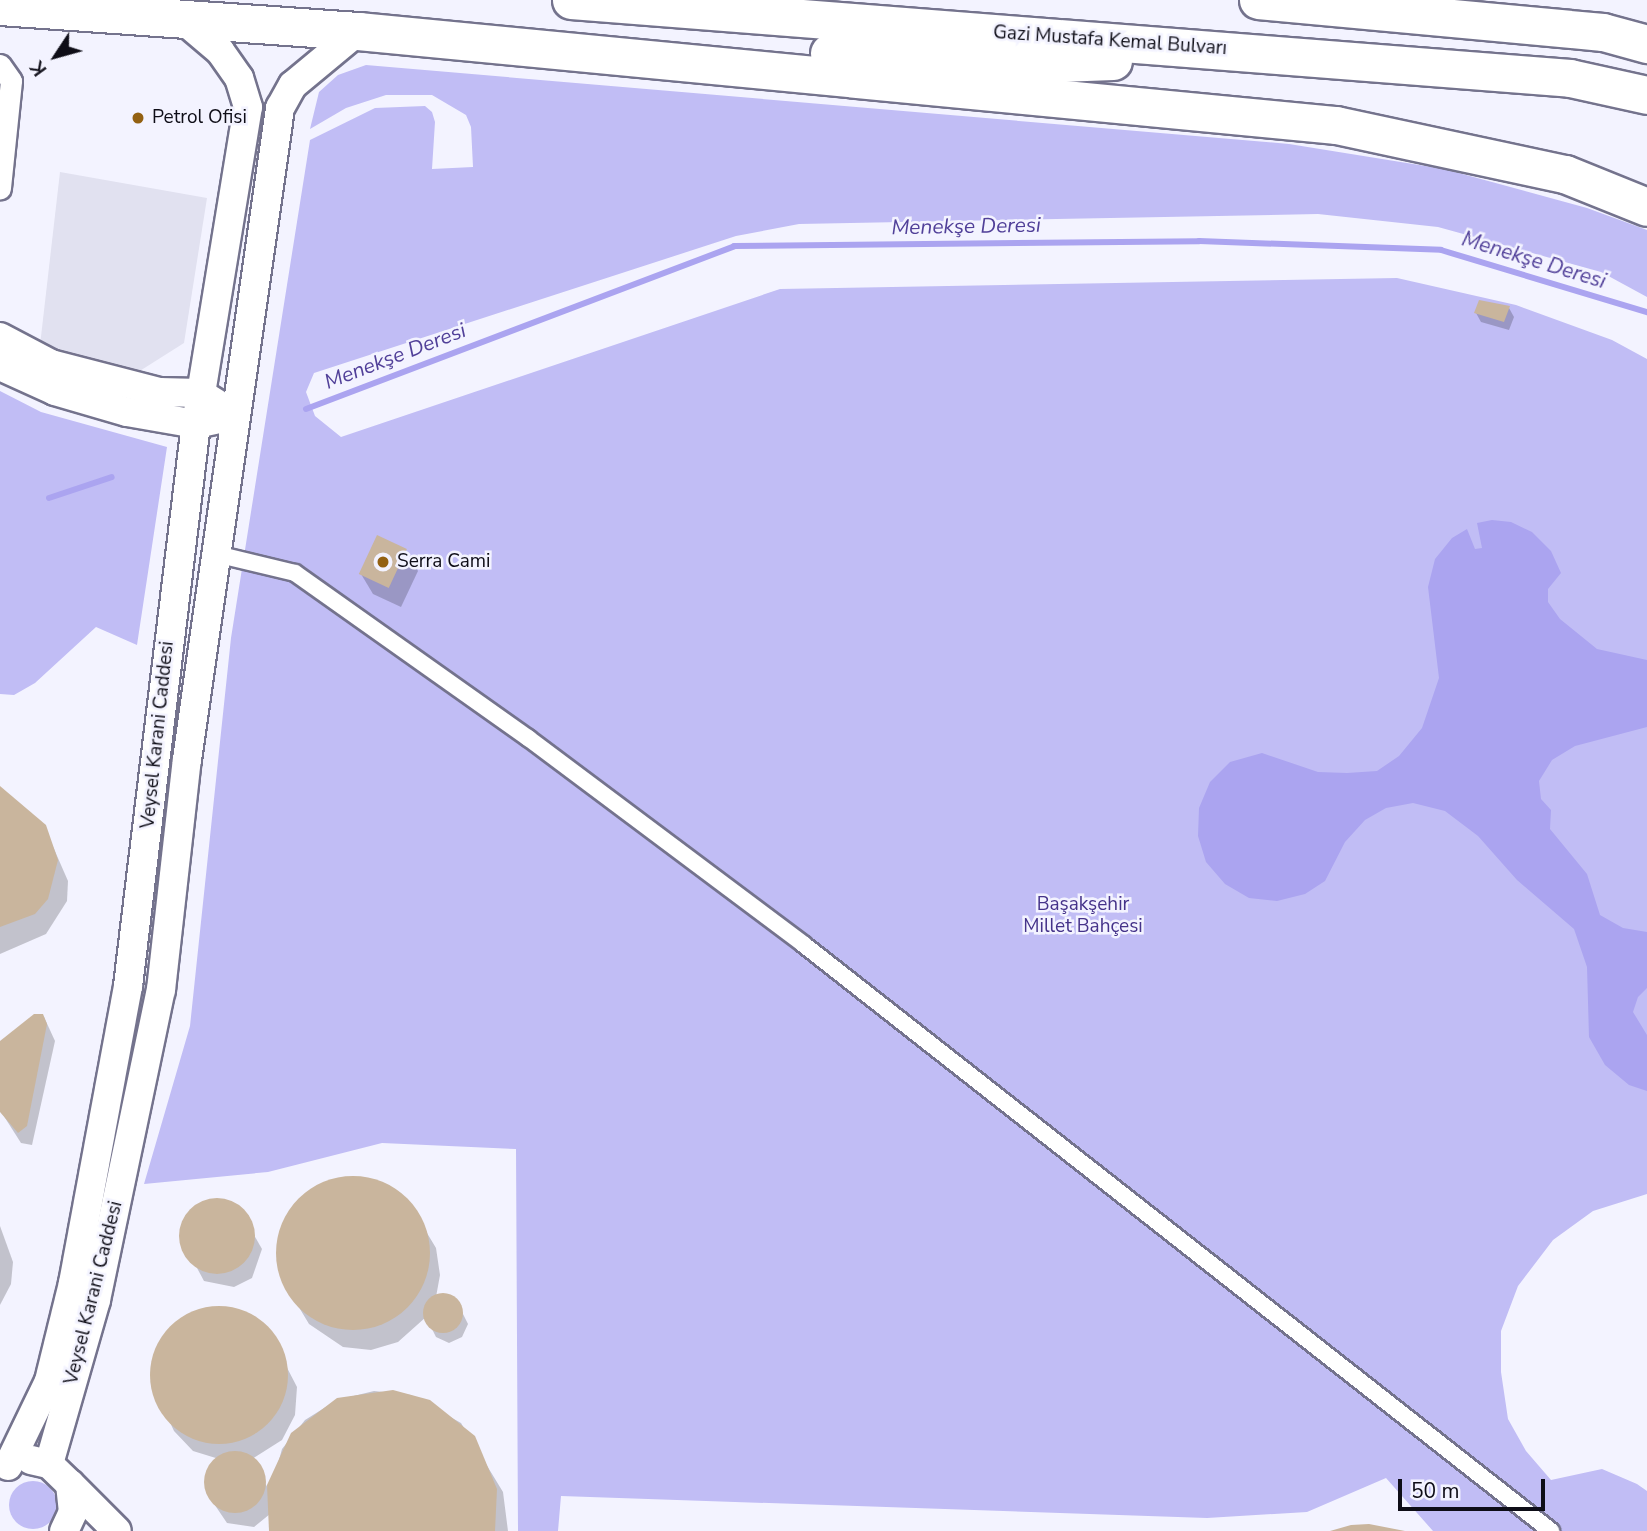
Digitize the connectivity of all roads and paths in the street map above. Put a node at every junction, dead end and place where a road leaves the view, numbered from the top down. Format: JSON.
{"nodes":[{"id":1,"x":571,"y":0,"type":"edge"},
{"id":2,"x":1258,"y":0,"type":"edge"},
{"id":3,"x":0,"y":6,"type":"edge"},
{"id":4,"x":181,"y":18,"type":"junction"},
{"id":5,"x":358,"y":32,"type":"junction"},
{"id":6,"x":1647,"y":44,"type":"edge"},
{"id":7,"x":1286,"y":55,"type":"junction"},
{"id":8,"x":0,"y":65,"type":"edge"},
{"id":9,"x":1647,"y":95,"type":"edge"},
{"id":10,"x":0,"y":180,"type":"edge"},
{"id":11,"x":0,"y":188,"type":"edge"},
{"id":12,"x":1647,"y":207,"type":"edge"},
{"id":13,"x":0,"y":337,"type":"edge"},
{"id":14,"x":0,"y":366,"type":"edge"},
{"id":15,"x":200,"y":393,"type":"junction"},
{"id":16,"x":236,"y":416,"type":"junction"},
{"id":17,"x":196,"y":424,"type":"junction"},
{"id":18,"x":216,"y":554,"type":"junction"},
{"id":19,"x":49,"y":1464,"type":"junction"},
{"id":20,"x":4,"y":1469,"type":"edge"},
{"id":21,"x":70,"y":1484,"type":"junction"},
{"id":22,"x":64,"y":1531,"type":"edge"},
{"id":23,"x":117,"y":1531,"type":"edge"},
{"id":24,"x":1551,"y":1531,"type":"edge"}],
"edges":[{"from":1,"to":7,"type":"highway","name":"Gazi Mustafa Kemal Bulvarı"},
{"from":2,"to":6,"type":"highway"},
{"from":3,"to":4,"type":"highway"},
{"from":4,"to":5,"type":"highway"},
{"from":4,"to":15,"type":"street","name":"Veysel Karani Caddesi"},
{"from":5,"to":7,"type":"highway"},
{"from":5,"to":12,"type":"highway"},
{"from":5,"to":16,"type":"street","name":"Veysel Karani Caddesi"},
{"from":7,"to":9,"type":"highway","name":"Gazi Mustafa Kemal Bulvarı"},
{"from":8,"to":10,"type":"street"},
{"from":10,"to":11,"type":"street"},
{"from":13,"to":15,"type":"street"},
{"from":14,"to":17,"type":"street"},
{"from":15,"to":16,"type":"street"},
{"from":15,"to":17,"type":"street","name":"Veysel Karani Caddesi"},
{"from":16,"to":17,"type":"street"},
{"from":16,"to":18,"type":"street","name":"Veysel Karani Caddesi"},
{"from":17,"to":20,"type":"street","name":"Veysel Karani Caddesi"},
{"from":18,"to":19,"type":"street","name":"Veysel Karani Caddesi"},
{"from":18,"to":24,"type":"street"},
{"from":19,"to":20,"type":"street"},
{"from":19,"to":21,"type":"street"},
{"from":21,"to":22,"type":"street"},
{"from":21,"to":23,"type":"street"}]}
